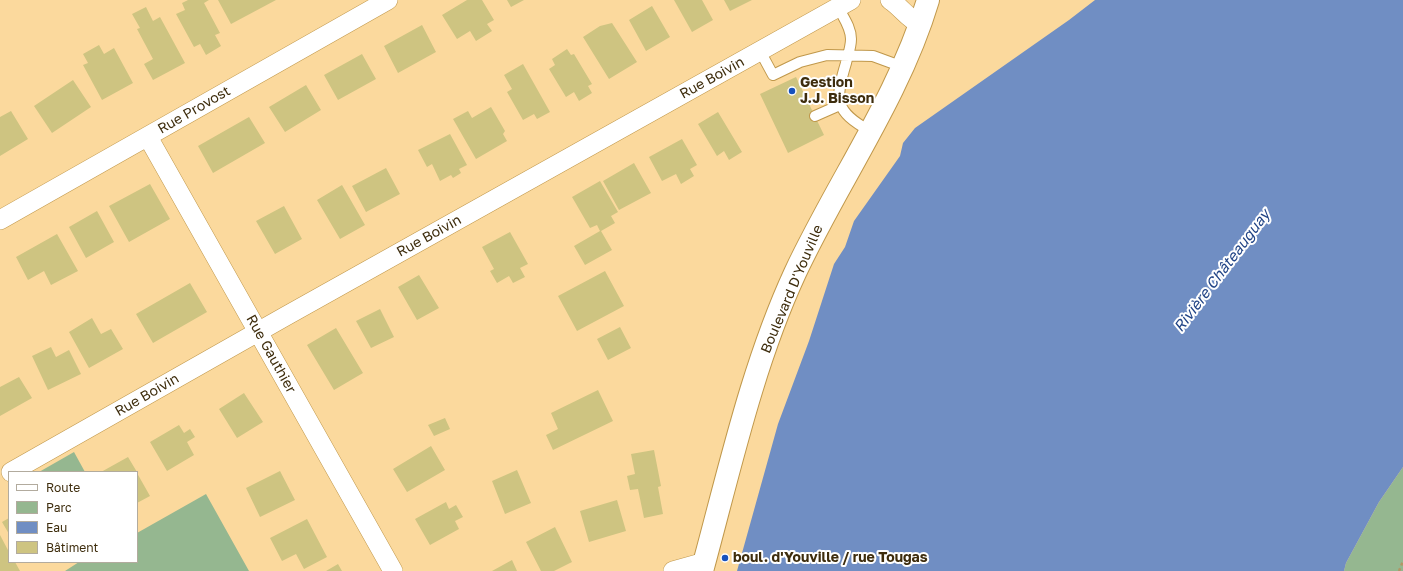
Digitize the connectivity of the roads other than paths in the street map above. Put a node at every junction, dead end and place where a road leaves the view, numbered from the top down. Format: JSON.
{"nodes":[{"id":1,"x":388,"y":0,"type":"edge"},
{"id":2,"x":890,"y":0,"type":"edge"},
{"id":3,"x":928,"y":0,"type":"edge"},
{"id":4,"x":848,"y":2,"type":"edge"},
{"id":5,"x":920,"y":24,"type":"junction"},
{"id":6,"x":760,"y":51,"type":"junction"},
{"id":7,"x":848,"y":54,"type":"junction"},
{"id":8,"x":903,"y":67,"type":"junction"},
{"id":9,"x":840,"y":105,"type":"junction"},
{"id":10,"x":815,"y":116,"type":"dead end"},
{"id":11,"x":870,"y":131,"type":"junction"},
{"id":12,"x":148,"y":137,"type":"junction"},
{"id":13,"x":0,"y":220,"type":"edge"},
{"id":14,"x":259,"y":332,"type":"junction"},
{"id":15,"x":14,"y":471,"type":"edge"},
{"id":16,"x":703,"y":568,"type":"edge"},
{"id":17,"x":393,"y":571,"type":"edge"},
{"id":18,"x":673,"y":571,"type":"edge"}],
"edges":[{"from":1,"to":12,"type":"street","name":"Rue Provost"},
{"from":2,"to":5,"type":"street"},
{"from":3,"to":5,"type":"street","name":"Boulevard D'Youville"},
{"from":4,"to":6,"type":"street","name":"Rue Boivin"},
{"from":4,"to":7,"type":"lane"},
{"from":5,"to":8,"type":"street","name":"Boulevard D'Youville"},
{"from":6,"to":7,"type":"lane"},
{"from":6,"to":14,"type":"street","name":"Rue Boivin"},
{"from":7,"to":8,"type":"lane"},
{"from":7,"to":9,"type":"lane"},
{"from":8,"to":11,"type":"street","name":"Boulevard D'Youville"},
{"from":9,"to":10,"type":"lane"},
{"from":9,"to":11,"type":"lane"},
{"from":11,"to":16,"type":"street","name":"Boulevard D'Youville"},
{"from":12,"to":13,"type":"street","name":"Rue Provost"},
{"from":12,"to":14,"type":"street","name":"Rue Gauthier"},
{"from":14,"to":15,"type":"street","name":"Rue Boivin"},
{"from":14,"to":17,"type":"street","name":"Rue Gauthier"},
{"from":16,"to":18,"type":"street"}]}
